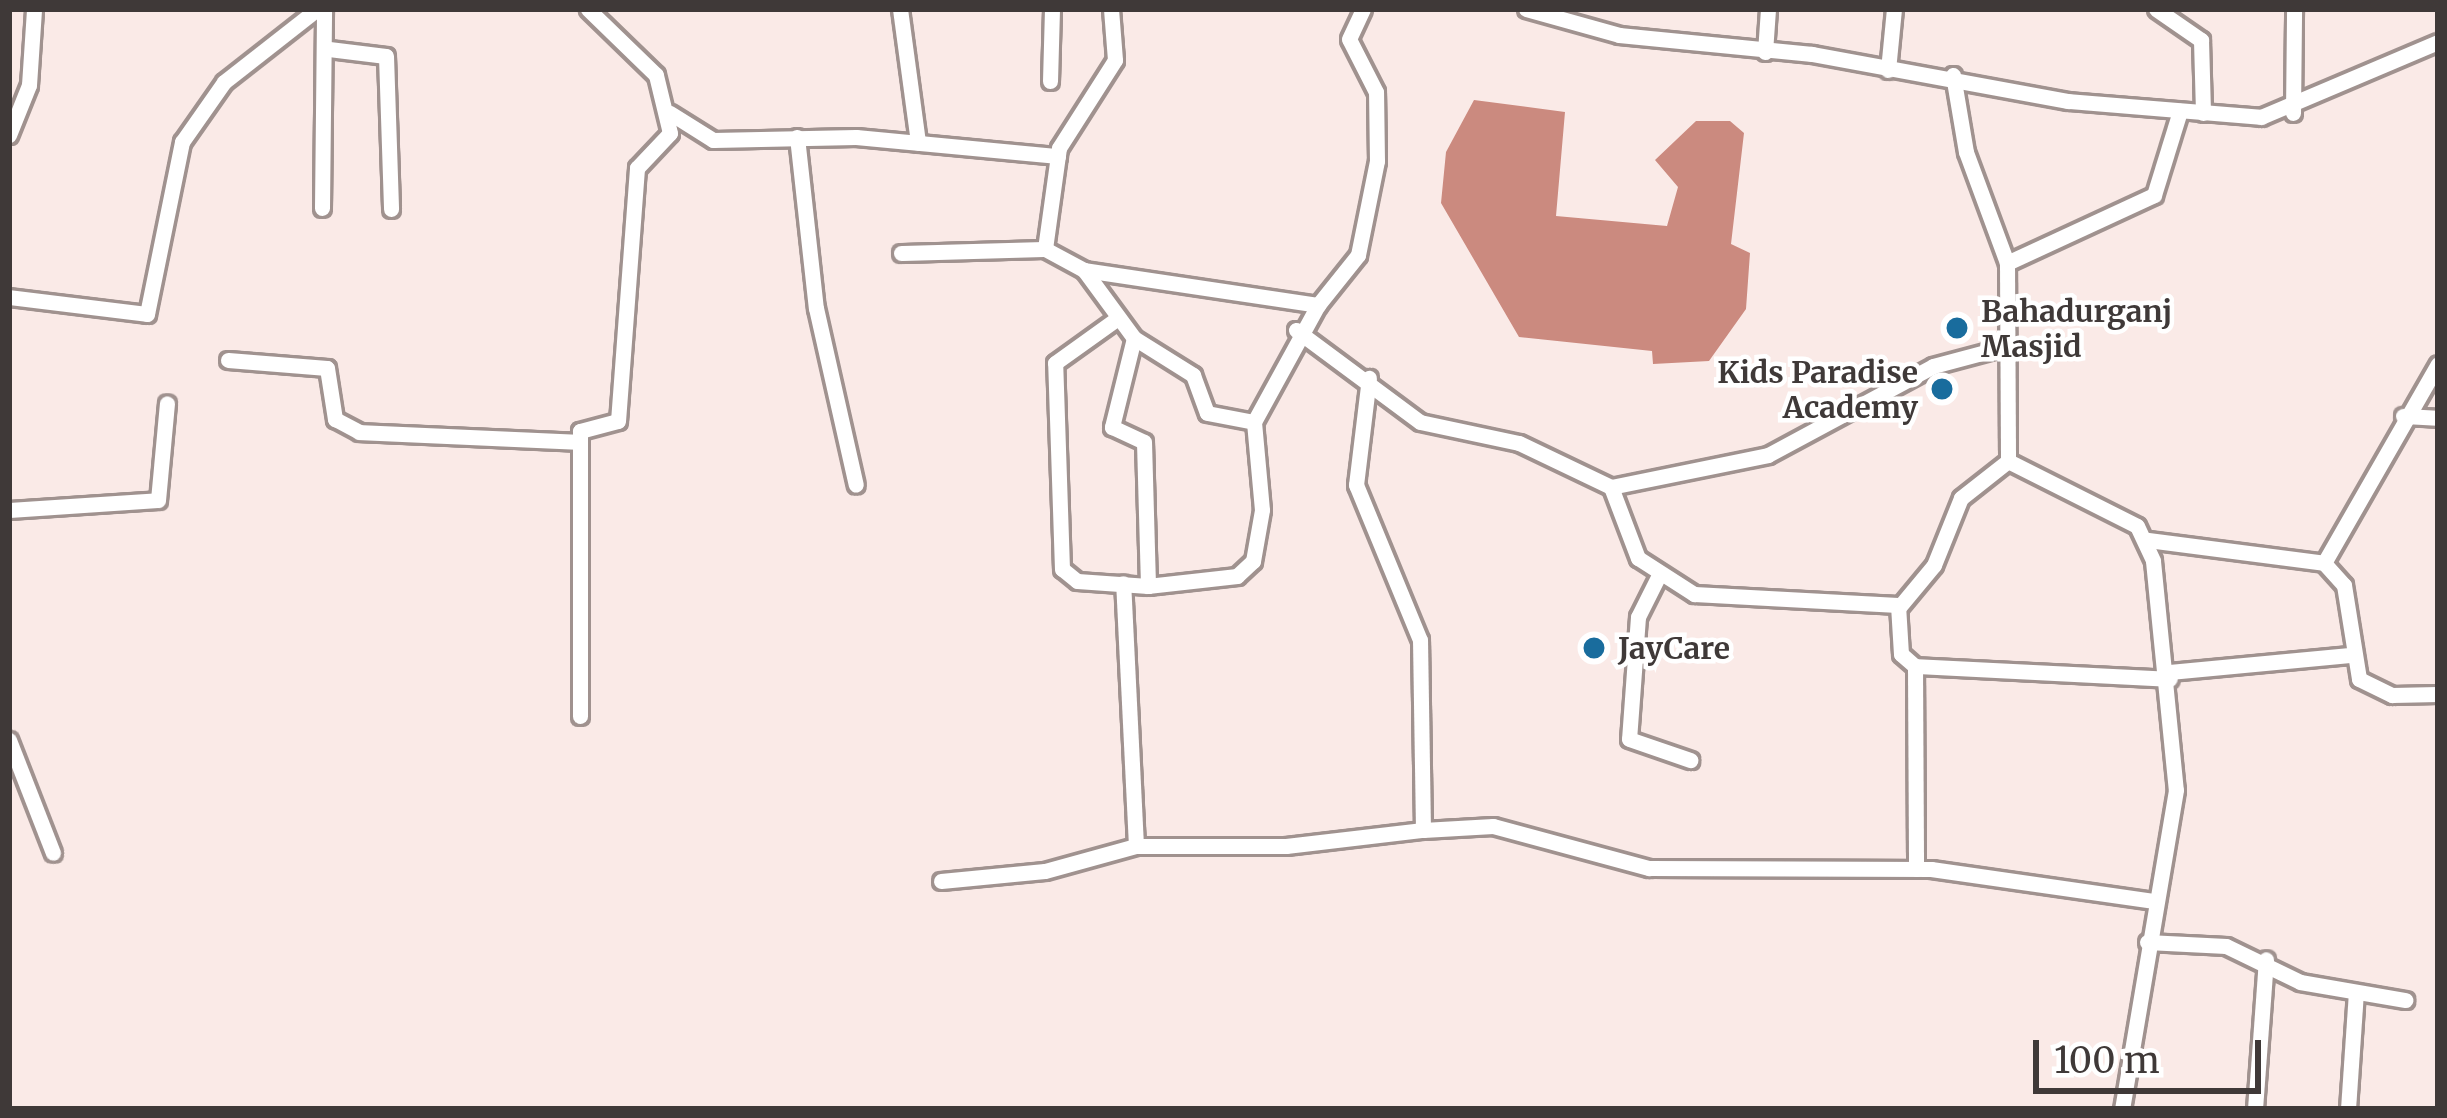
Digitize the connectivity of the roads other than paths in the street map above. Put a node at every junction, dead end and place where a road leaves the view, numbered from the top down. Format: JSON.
{"nodes":[{"id":1,"x":34,"y":9,"type":"edge"},
{"id":2,"x":320,"y":9,"type":"edge"},
{"id":3,"x":588,"y":9,"type":"edge"},
{"id":4,"x":900,"y":9,"type":"edge"},
{"id":5,"x":1052,"y":9,"type":"edge"},
{"id":6,"x":1112,"y":9,"type":"edge"},
{"id":7,"x":1363,"y":9,"type":"edge"},
{"id":8,"x":1526,"y":9,"type":"edge"},
{"id":9,"x":1768,"y":9,"type":"edge"},
{"id":10,"x":1894,"y":9,"type":"edge"},
{"id":11,"x":2156,"y":9,"type":"edge"},
{"id":12,"x":2294,"y":9,"type":"edge"},
{"id":13,"x":2438,"y":42,"type":"edge"},
{"id":14,"x":329,"y":50,"type":"junction"},
{"id":15,"x":1766,"y":52,"type":"junction"},
{"id":16,"x":1888,"y":70,"type":"junction"},
{"id":17,"x":1953,"y":75,"type":"junction"},
{"id":18,"x":1050,"y":81,"type":"dead end"},
{"id":19,"x":2180,"y":111,"type":"junction"},
{"id":20,"x":670,"y":112,"type":"junction"},
{"id":21,"x":2203,"y":112,"type":"junction"},
{"id":22,"x":2293,"y":112,"type":"junction"},
{"id":23,"x":9,"y":135,"type":"edge"},
{"id":24,"x":797,"y":137,"type":"junction"},
{"id":25,"x":918,"y":143,"type":"junction"},
{"id":26,"x":1058,"y":156,"type":"junction"},
{"id":27,"x":322,"y":208,"type":"dead end"},
{"id":28,"x":391,"y":208,"type":"dead end"},
{"id":29,"x":1045,"y":249,"type":"junction"},
{"id":30,"x":901,"y":253,"type":"dead end"},
{"id":31,"x":2007,"y":263,"type":"junction"},
{"id":32,"x":1084,"y":270,"type":"junction"},
{"id":33,"x":9,"y":297,"type":"edge"},
{"id":34,"x":1318,"y":305,"type":"junction"},
{"id":35,"x":1115,"y":320,"type":"junction"},
{"id":36,"x":1296,"y":329,"type":"junction"},
{"id":37,"x":1134,"y":338,"type":"junction"},
{"id":38,"x":2000,"y":348,"type":"junction"},
{"id":39,"x":228,"y":360,"type":"dead end"},
{"id":40,"x":2438,"y":364,"type":"edge"},
{"id":41,"x":1369,"y":378,"type":"junction"},
{"id":42,"x":166,"y":403,"type":"dead end"},
{"id":43,"x":2403,"y":416,"type":"junction"},
{"id":44,"x":2438,"y":418,"type":"edge"},
{"id":45,"x":1253,"y":422,"type":"junction"},
{"id":46,"x":580,"y":442,"type":"junction"},
{"id":47,"x":2008,"y":461,"type":"junction"},
{"id":48,"x":856,"y":485,"type":"dead end"},
{"id":49,"x":1611,"y":487,"type":"junction"},
{"id":50,"x":9,"y":510,"type":"edge"},
{"id":51,"x":2147,"y":540,"type":"junction"},
{"id":52,"x":2324,"y":563,"type":"junction"},
{"id":53,"x":1658,"y":578,"type":"junction"},
{"id":54,"x":1123,"y":583,"type":"junction"},
{"id":55,"x":1148,"y":586,"type":"junction"},
{"id":56,"x":1900,"y":606,"type":"junction"},
{"id":57,"x":2350,"y":656,"type":"junction"},
{"id":58,"x":1915,"y":667,"type":"junction"},
{"id":59,"x":2170,"y":676,"type":"junction"},
{"id":60,"x":2438,"y":694,"type":"edge"},
{"id":61,"x":580,"y":716,"type":"dead end"},
{"id":62,"x":9,"y":740,"type":"edge"},
{"id":63,"x":1690,"y":760,"type":"dead end"},
{"id":64,"x":14,"y":776,"type":"edge"},
{"id":65,"x":1423,"y":830,"type":"junction"},
{"id":66,"x":1136,"y":846,"type":"junction"},
{"id":67,"x":53,"y":853,"type":"dead end"},
{"id":68,"x":1916,"y":869,"type":"junction"},
{"id":69,"x":941,"y":880,"type":"dead end"},
{"id":70,"x":2153,"y":901,"type":"junction"},
{"id":71,"x":2147,"y":942,"type":"junction"},
{"id":72,"x":2266,"y":959,"type":"junction"},
{"id":73,"x":2356,"y":993,"type":"junction"},
{"id":74,"x":2405,"y":1000,"type":"dead end"},
{"id":75,"x":2122,"y":1109,"type":"edge"},
{"id":76,"x":2255,"y":1109,"type":"edge"},
{"id":77,"x":2348,"y":1109,"type":"edge"}],
"edges":[{"from":1,"to":23,"type":"street"},
{"from":2,"to":14,"type":"street"},
{"from":2,"to":33,"type":"street"},
{"from":3,"to":20,"type":"street"},
{"from":4,"to":25,"type":"street"},
{"from":5,"to":18,"type":"street"},
{"from":6,"to":26,"type":"street"},
{"from":7,"to":34,"type":"street"},
{"from":8,"to":15,"type":"street"},
{"from":9,"to":15,"type":"street"},
{"from":10,"to":16,"type":"street"},
{"from":11,"to":21,"type":"street"},
{"from":12,"to":22,"type":"street"},
{"from":13,"to":22,"type":"street"},
{"from":14,"to":27,"type":"street"},
{"from":14,"to":28,"type":"street"},
{"from":15,"to":16,"type":"street"},
{"from":16,"to":17,"type":"street"},
{"from":17,"to":19,"type":"street"},
{"from":17,"to":31,"type":"street"},
{"from":19,"to":21,"type":"street"},
{"from":19,"to":31,"type":"street"},
{"from":20,"to":24,"type":"street"},
{"from":20,"to":46,"type":"street"},
{"from":21,"to":22,"type":"street"},
{"from":24,"to":25,"type":"street"},
{"from":24,"to":48,"type":"street"},
{"from":25,"to":26,"type":"street"},
{"from":26,"to":29,"type":"street"},
{"from":29,"to":30,"type":"street"},
{"from":29,"to":32,"type":"street"},
{"from":31,"to":38,"type":"street"},
{"from":32,"to":34,"type":"street"},
{"from":32,"to":35,"type":"street"},
{"from":34,"to":36,"type":"street"},
{"from":35,"to":37,"type":"street"},
{"from":35,"to":54,"type":"street"},
{"from":36,"to":41,"type":"street"},
{"from":36,"to":45,"type":"street"},
{"from":37,"to":45,"type":"street"},
{"from":37,"to":55,"type":"street"},
{"from":38,"to":47,"type":"street"},
{"from":38,"to":49,"type":"street"},
{"from":39,"to":46,"type":"street"},
{"from":40,"to":43,"type":"street"},
{"from":41,"to":49,"type":"street"},
{"from":41,"to":65,"type":"street"},
{"from":42,"to":50,"type":"street"},
{"from":43,"to":44,"type":"street"},
{"from":43,"to":52,"type":"street"},
{"from":45,"to":55,"type":"street"},
{"from":46,"to":61,"type":"street"},
{"from":47,"to":51,"type":"street"},
{"from":47,"to":56,"type":"street"},
{"from":49,"to":53,"type":"street"},
{"from":51,"to":52,"type":"street"},
{"from":51,"to":59,"type":"street"},
{"from":52,"to":57,"type":"street"},
{"from":53,"to":56,"type":"street"},
{"from":53,"to":63,"type":"street"},
{"from":54,"to":55,"type":"street"},
{"from":54,"to":66,"type":"street"},
{"from":56,"to":58,"type":"street"},
{"from":57,"to":59,"type":"street"},
{"from":57,"to":60,"type":"street"},
{"from":58,"to":59,"type":"street"},
{"from":58,"to":68,"type":"street"},
{"from":59,"to":70,"type":"street"},
{"from":62,"to":64,"type":"street"},
{"from":64,"to":67,"type":"street"},
{"from":65,"to":66,"type":"street"},
{"from":65,"to":68,"type":"street"},
{"from":66,"to":69,"type":"street"},
{"from":68,"to":70,"type":"street"},
{"from":70,"to":71,"type":"street"},
{"from":71,"to":72,"type":"street"},
{"from":71,"to":75,"type":"street"},
{"from":72,"to":73,"type":"street"},
{"from":72,"to":76,"type":"street"},
{"from":73,"to":74,"type":"street"},
{"from":73,"to":77,"type":"street"}]}
